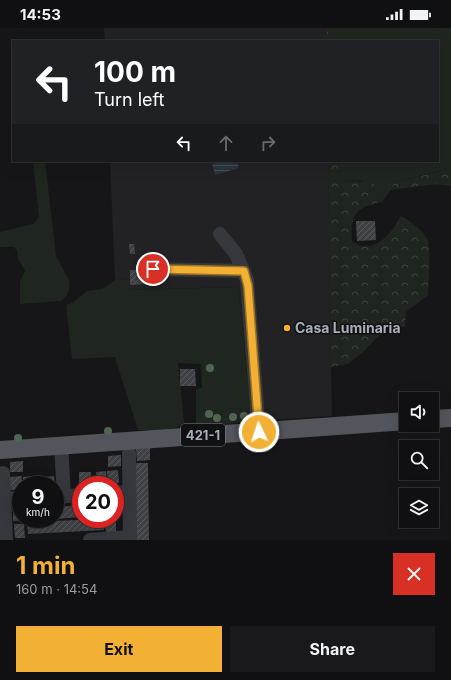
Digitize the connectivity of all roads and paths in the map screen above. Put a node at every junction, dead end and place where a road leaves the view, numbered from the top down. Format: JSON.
{"nodes":[{"id":1,"x":220,"y":234,"type":"dead end"},
{"id":2,"x":153,"y":269,"type":"dead end"},
{"id":3,"x":244,"y":271,"type":"junction"},
{"id":4,"x":451,"y":418,"type":"edge"},
{"id":5,"x":439,"y":419,"type":"edge"},
{"id":6,"x":399,"y":422,"type":"edge"},
{"id":7,"x":259,"y":432,"type":"junction"},
{"id":8,"x":61,"y":445,"type":"junction"},
{"id":9,"x":0,"y":450,"type":"edge"},
{"id":10,"x":129,"y":453,"type":"dead end"},
{"id":11,"x":3,"y":473,"type":"dead end"},
{"id":12,"x":60,"y":476,"type":"edge"},
{"id":13,"x":124,"y":481,"type":"edge"},
{"id":14,"x":5,"y":499,"type":"junction"},
{"id":15,"x":12,"y":499,"type":"edge"},
{"id":16,"x":124,"y":504,"type":"edge"},
{"id":17,"x":130,"y":539,"type":"edge"},
{"id":18,"x":6,"y":540,"type":"edge"},
{"id":19,"x":90,"y":540,"type":"edge"}],
"edges":[{"from":1,"to":3,"type":"street"},
{"from":2,"to":3,"type":"street"},
{"from":3,"to":7,"type":"street"},
{"from":4,"to":5,"type":"main road"},
{"from":6,"to":7,"type":"main road","number":"421-1"},
{"from":7,"to":8,"type":"main road","number":"421-1"},
{"from":8,"to":9,"type":"main road","number":"421-1"},
{"from":8,"to":12,"type":"street"},
{"from":10,"to":13,"type":"street"},
{"from":11,"to":14,"type":"street"},
{"from":14,"to":15,"type":"street"},
{"from":14,"to":18,"type":"street"},
{"from":16,"to":17,"type":"street"},
{"from":17,"to":19,"type":"street"}]}
